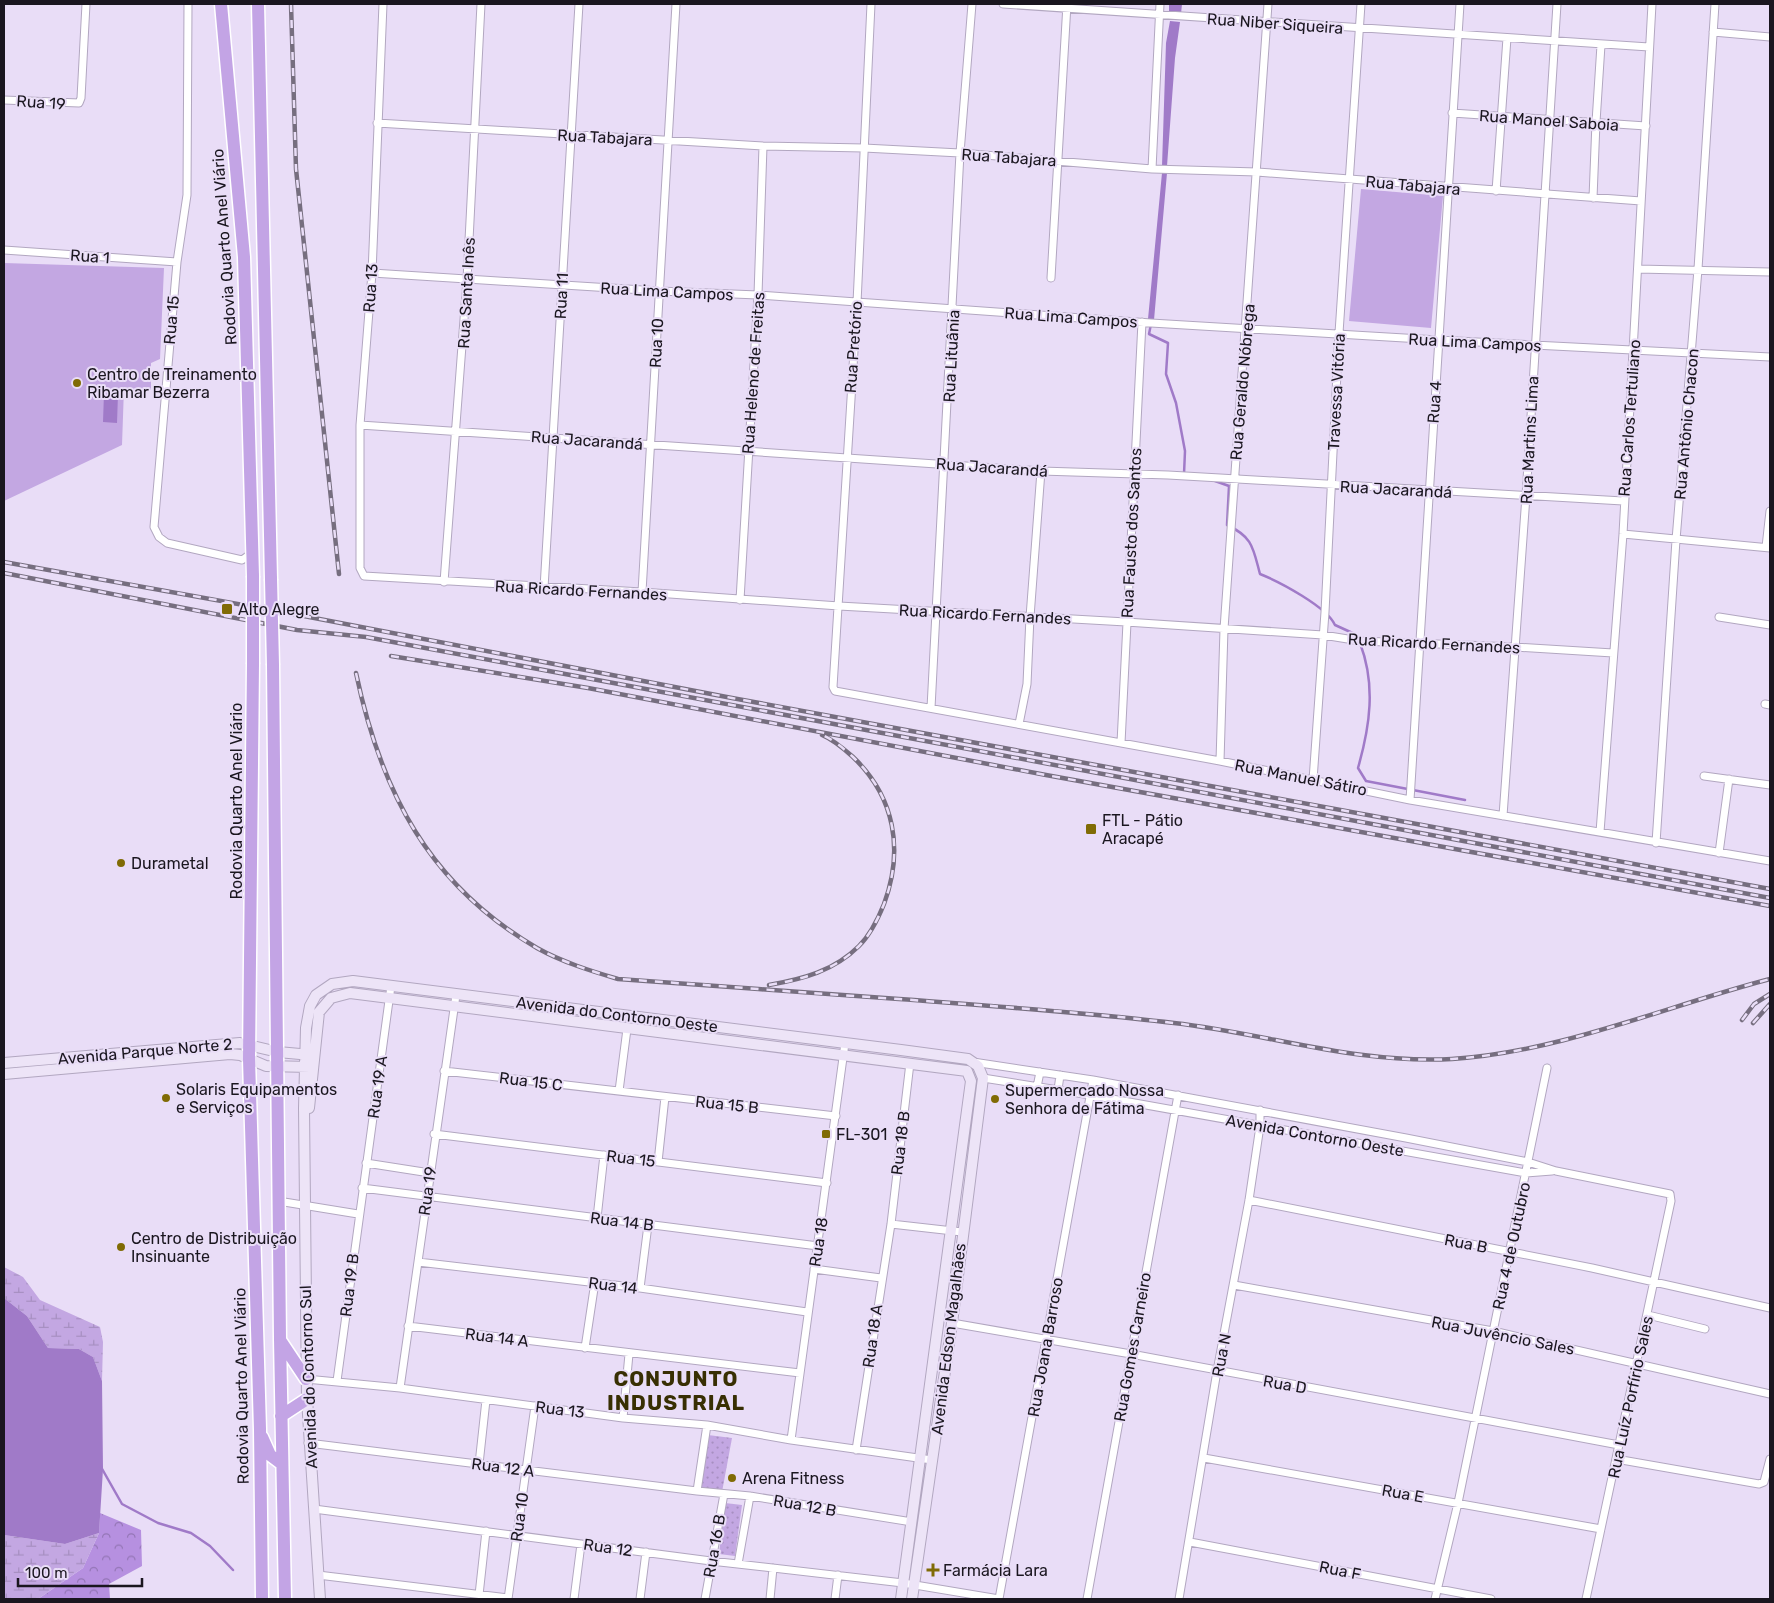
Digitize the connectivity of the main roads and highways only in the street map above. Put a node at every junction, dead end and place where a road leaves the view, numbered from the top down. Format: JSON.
{"nodes":[{"id":1,"x":221,"y":4,"type":"edge"},
{"id":2,"x":258,"y":4,"type":"edge"},
{"id":3,"x":280,"y":1339,"type":"junction"},
{"id":4,"x":306,"y":1379,"type":"road end"},
{"id":5,"x":307,"y":1399,"type":"road end"},
{"id":6,"x":281,"y":1416,"type":"junction"},
{"id":7,"x":260,"y":1430,"type":"junction"},
{"id":8,"x":282,"y":1464,"type":"junction"},
{"id":9,"x":261,"y":1581,"type":"junction"},
{"id":10,"x":285,"y":1583,"type":"junction"},
{"id":11,"x":262,"y":1599,"type":"edge"},
{"id":12,"x":285,"y":1599,"type":"edge"}],
"edges":[{"from":1,"to":7,"type":"highway","name":"Rodovia Quarto Anel Viário","bridge":true},
{"from":2,"to":3,"type":"highway","bridge":true},
{"from":3,"to":4,"type":"highway"},
{"from":3,"to":6,"type":"highway"},
{"from":5,"to":6,"type":"highway"},
{"from":6,"to":8,"type":"highway"},
{"from":7,"to":8,"type":"highway"},
{"from":7,"to":9,"type":"highway","name":"Rodovia Quarto Anel Viário"},
{"from":8,"to":10,"type":"highway"},
{"from":9,"to":10,"type":"highway"},
{"from":9,"to":11,"type":"highway","name":"Rodovia Quarto Anel Viário"},
{"from":10,"to":12,"type":"highway"}]}
